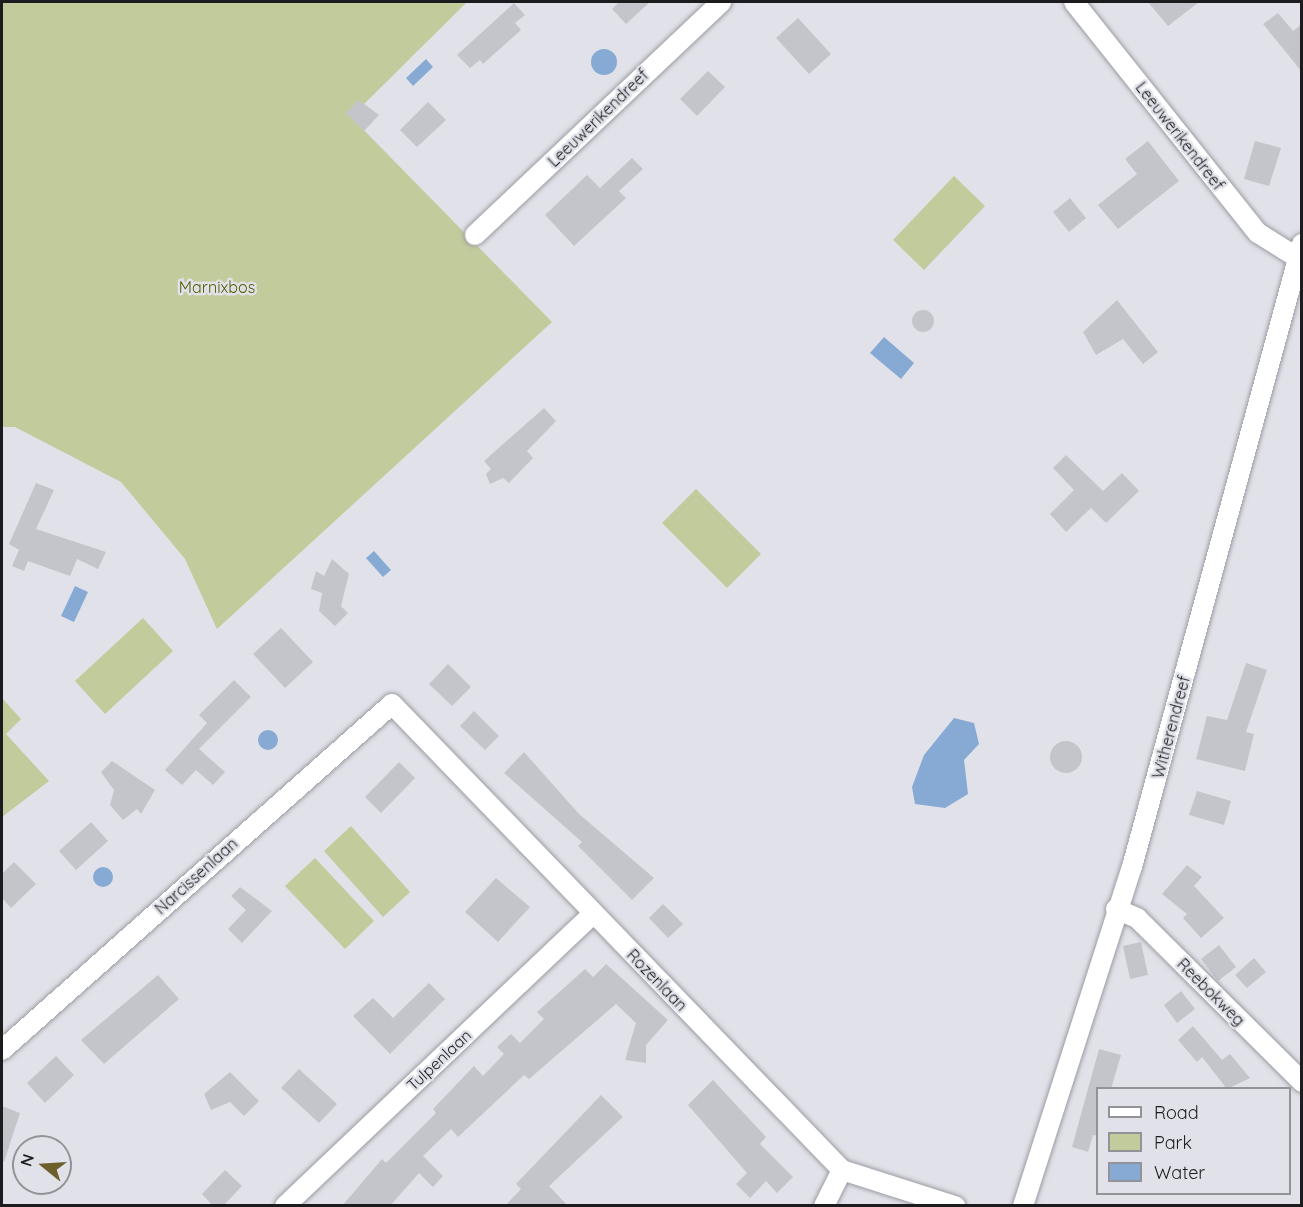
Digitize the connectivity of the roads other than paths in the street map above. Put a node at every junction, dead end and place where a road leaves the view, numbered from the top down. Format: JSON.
{"nodes":[{"id":1,"x":721,"y":2,"type":"edge"},
{"id":2,"x":1074,"y":2,"type":"edge"},
{"id":3,"x":476,"y":235,"type":"dead end"},
{"id":4,"x":1300,"y":251,"type":"edge"},
{"id":5,"x":392,"y":704,"type":"joint"},
{"id":6,"x":1116,"y":909,"type":"junction"},
{"id":7,"x":593,"y":914,"type":"junction"},
{"id":8,"x":2,"y":1050,"type":"edge"},
{"id":9,"x":1302,"y":1082,"type":"edge"},
{"id":10,"x":842,"y":1170,"type":"junction"},
{"id":11,"x":285,"y":1206,"type":"edge"},
{"id":12,"x":824,"y":1206,"type":"edge"},
{"id":13,"x":955,"y":1206,"type":"edge"},
{"id":14,"x":1023,"y":1206,"type":"edge"}],
"edges":[{"from":1,"to":3,"type":"street","name":"Leeuwerikendreef"},
{"from":2,"to":4,"type":"street","name":"Leeuwerikendreef"},
{"from":4,"to":6,"type":"street","name":"Witherendreef"},
{"from":5,"to":7,"type":"street","name":"Rozenlaan"},
{"from":5,"to":8,"type":"street","name":"Narcissenlaan"},
{"from":6,"to":9,"type":"street","name":"Reebokweg"},
{"from":6,"to":14,"type":"street","name":"Witherendreef"},
{"from":7,"to":10,"type":"street","name":"Rozenlaan"},
{"from":7,"to":11,"type":"street","name":"Tulpenlaan"},
{"from":10,"to":12,"type":"street"},
{"from":10,"to":13,"type":"street","name":"Rozenlaan"}]}
